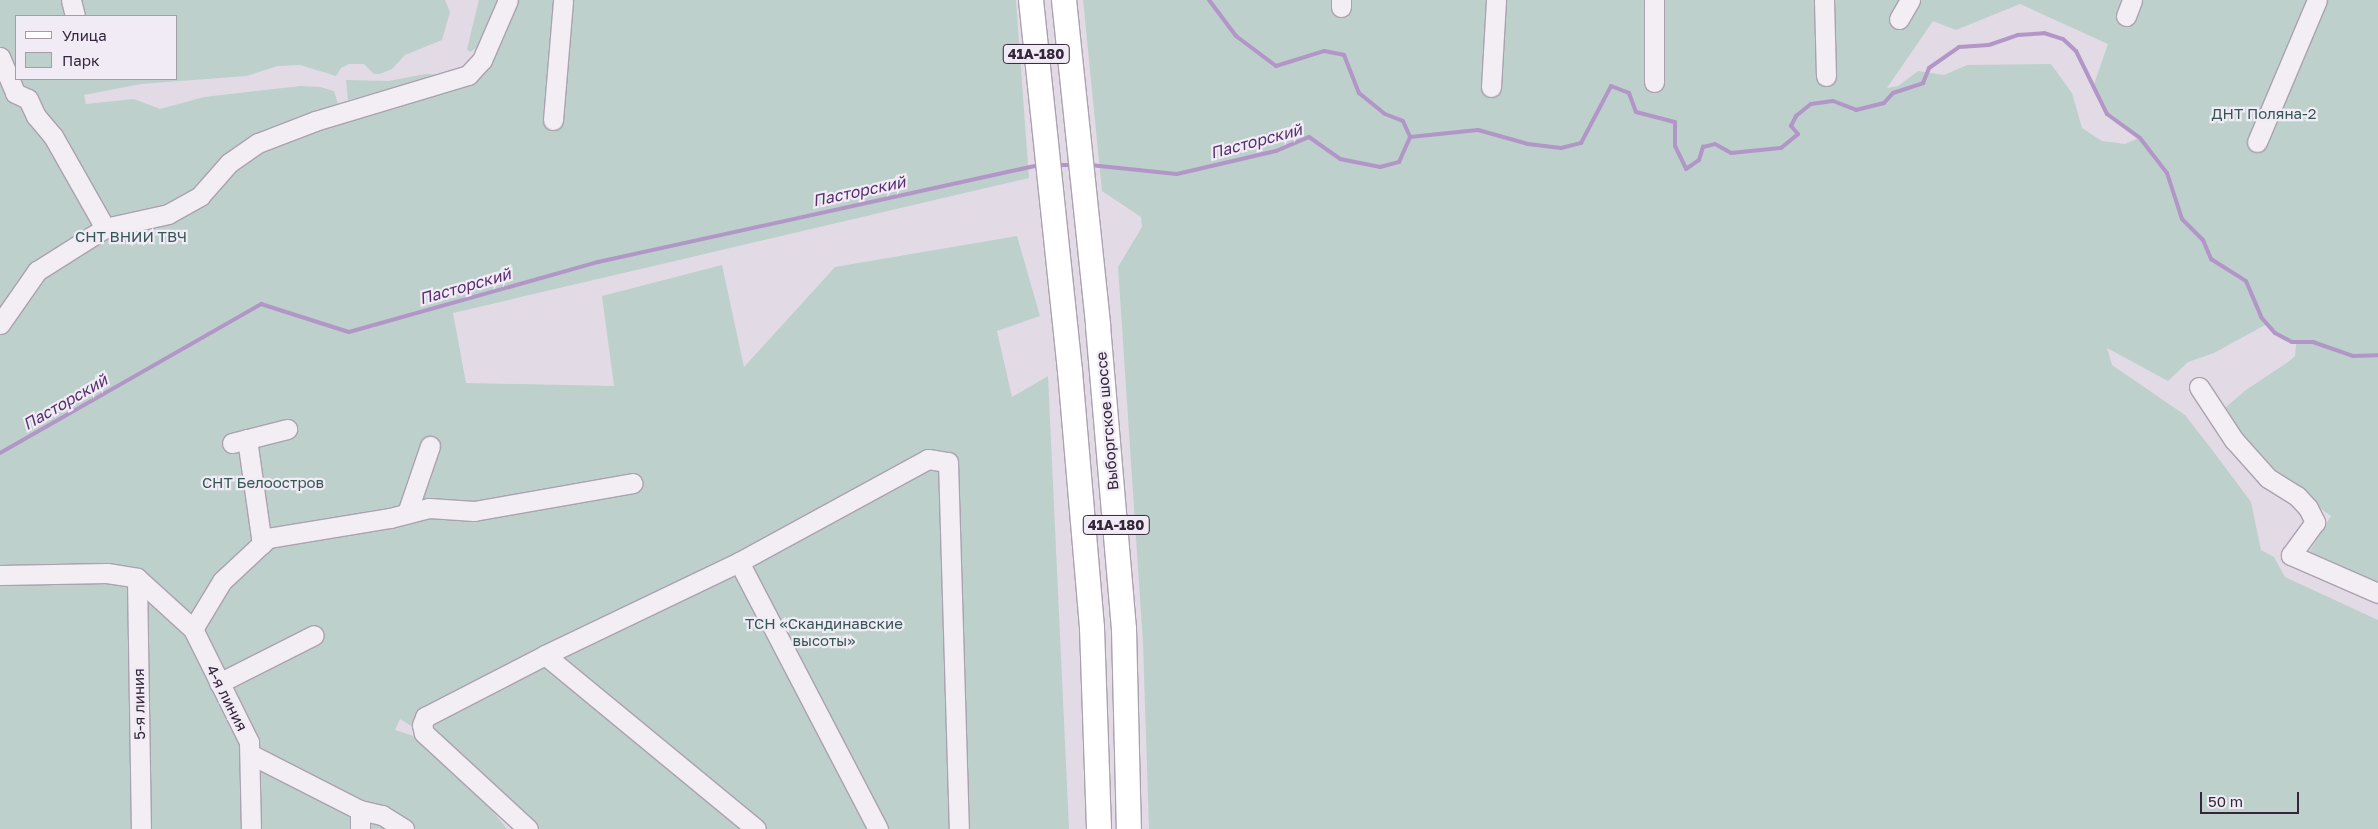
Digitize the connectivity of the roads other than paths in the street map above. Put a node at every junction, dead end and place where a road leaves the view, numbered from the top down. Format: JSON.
{"nodes":[{"id":1,"x":71,"y":0,"type":"edge"},
{"id":2,"x":508,"y":0,"type":"edge"},
{"id":3,"x":563,"y":0,"type":"edge"},
{"id":4,"x":1030,"y":0,"type":"edge"},
{"id":5,"x":1064,"y":0,"type":"edge"},
{"id":6,"x":1496,"y":0,"type":"edge"},
{"id":7,"x":1654,"y":0,"type":"edge"},
{"id":8,"x":1824,"y":0,"type":"edge"},
{"id":9,"x":1910,"y":0,"type":"edge"},
{"id":10,"x":2318,"y":0,"type":"edge"},
{"id":11,"x":75,"y":15,"type":"edge"},
{"id":12,"x":1899,"y":19,"type":"dead end"},
{"id":13,"x":0,"y":57,"type":"edge"},
{"id":14,"x":1826,"y":76,"type":"dead end"},
{"id":15,"x":1654,"y":82,"type":"dead end"},
{"id":16,"x":6,"y":87,"type":"edge"},
{"id":17,"x":1491,"y":87,"type":"dead end"},
{"id":18,"x":553,"y":120,"type":"dead end"},
{"id":19,"x":2257,"y":142,"type":"dead end"},
{"id":20,"x":105,"y":228,"type":"junction"},
{"id":21,"x":0,"y":324,"type":"edge"},
{"id":22,"x":2199,"y":387,"type":"dead end"},
{"id":23,"x":287,"y":429,"type":"dead end"},
{"id":24,"x":430,"y":446,"type":"dead end"},
{"id":25,"x":633,"y":483,"type":"dead end"},
{"id":26,"x":407,"y":513,"type":"junction"},
{"id":27,"x":262,"y":544,"type":"junction"},
{"id":28,"x":739,"y":562,"type":"junction"},
{"id":29,"x":0,"y":575,"type":"edge"},
{"id":30,"x":137,"y":578,"type":"junction"},
{"id":31,"x":2378,"y":592,"type":"edge"},
{"id":32,"x":193,"y":629,"type":"junction"},
{"id":33,"x":314,"y":635,"type":"dead end"},
{"id":34,"x":545,"y":655,"type":"junction"},
{"id":35,"x":219,"y":683,"type":"junction"},
{"id":36,"x":250,"y":754,"type":"junction"},
{"id":37,"x":360,"y":810,"type":"junction"},
{"id":38,"x":141,"y":829,"type":"edge"},
{"id":39,"x":251,"y":829,"type":"edge"},
{"id":40,"x":360,"y":829,"type":"edge"},
{"id":41,"x":404,"y":829,"type":"edge"},
{"id":42,"x":528,"y":829,"type":"edge"},
{"id":43,"x":756,"y":829,"type":"edge"},
{"id":44,"x":878,"y":829,"type":"edge"},
{"id":45,"x":959,"y":829,"type":"edge"},
{"id":46,"x":1100,"y":829,"type":"edge"},
{"id":47,"x":1130,"y":829,"type":"edge"}],
"edges":[{"from":1,"to":11,"type":"street"},
{"from":2,"to":20,"type":"street"},
{"from":3,"to":18,"type":"street"},
{"from":4,"to":46,"type":"main road","number":"41А-180"},
{"from":5,"to":47,"type":"main road","name":"Выборгское шоссе","number":"41А-180"},
{"from":6,"to":17,"type":"street"},
{"from":7,"to":15,"type":"street"},
{"from":8,"to":14,"type":"street"},
{"from":9,"to":12,"type":"street"},
{"from":10,"to":19,"type":"street"},
{"from":13,"to":16,"type":"street"},
{"from":16,"to":20,"type":"street"},
{"from":20,"to":21,"type":"street"},
{"from":22,"to":31,"type":"street"},
{"from":23,"to":27,"type":"street"},
{"from":24,"to":26,"type":"street"},
{"from":25,"to":26,"type":"street"},
{"from":26,"to":27,"type":"street"},
{"from":27,"to":32,"type":"street"},
{"from":28,"to":34,"type":"street"},
{"from":28,"to":44,"type":"street"},
{"from":28,"to":45,"type":"street"},
{"from":29,"to":30,"type":"street"},
{"from":30,"to":32,"type":"street"},
{"from":30,"to":38,"type":"street","name":"5-я линия"},
{"from":32,"to":35,"type":"street","name":"4-я линия"},
{"from":33,"to":35,"type":"street"},
{"from":34,"to":42,"type":"street"},
{"from":34,"to":43,"type":"street"},
{"from":35,"to":36,"type":"street","name":"4-я линия"},
{"from":36,"to":37,"type":"street"},
{"from":36,"to":39,"type":"street","name":"4-я линия"},
{"from":37,"to":40,"type":"street"},
{"from":37,"to":41,"type":"street"}]}
